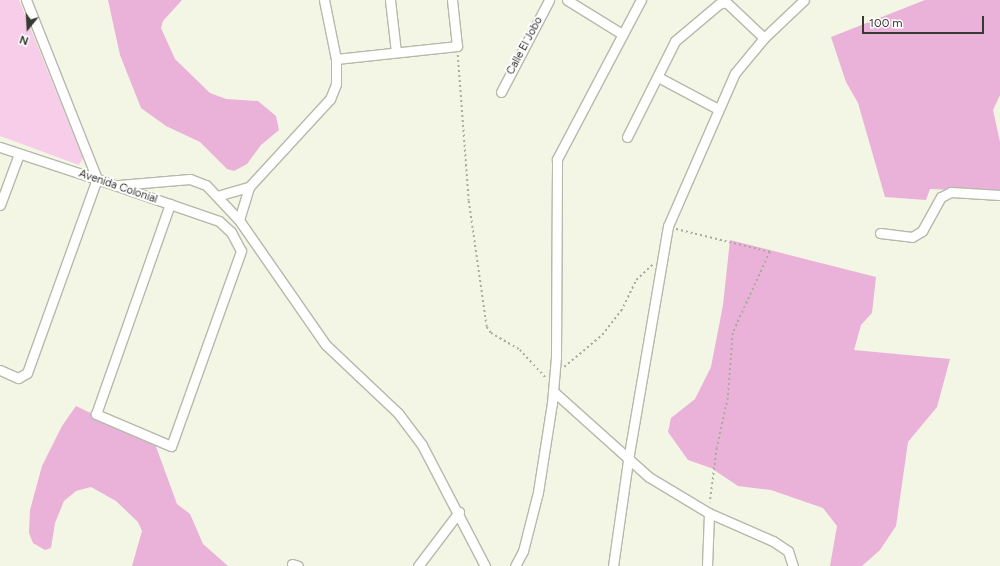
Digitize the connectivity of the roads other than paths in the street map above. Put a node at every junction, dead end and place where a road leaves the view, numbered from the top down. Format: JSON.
{"nodes":[{"id":1,"x":26,"y":0,"type":"edge"},
{"id":2,"x":324,"y":0,"type":"edge"},
{"id":3,"x":390,"y":0,"type":"edge"},
{"id":4,"x":452,"y":0,"type":"edge"},
{"id":5,"x":549,"y":0,"type":"edge"},
{"id":6,"x":567,"y":0,"type":"edge"},
{"id":7,"x":641,"y":0,"type":"edge"},
{"id":8,"x":804,"y":0,"type":"edge"},
{"id":9,"x":622,"y":34,"type":"junction"},
{"id":10,"x":764,"y":38,"type":"junction"},
{"id":11,"x":396,"y":52,"type":"junction"},
{"id":12,"x":336,"y":59,"type":"junction"},
{"id":13,"x":658,"y":78,"type":"junction"},
{"id":14,"x":500,"y":92,"type":"dead end"},
{"id":15,"x":718,"y":109,"type":"junction"},
{"id":16,"x":627,"y":137,"type":"dead end"},
{"id":17,"x":0,"y":147,"type":"edge"},
{"id":18,"x":19,"y":154,"type":"junction"},
{"id":19,"x":97,"y":179,"type":"junction"},
{"id":20,"x":115,"y":185,"type":"junction"},
{"id":21,"x":249,"y":187,"type":"junction"},
{"id":22,"x":1000,"y":195,"type":"edge"},
{"id":23,"x":216,"y":196,"type":"junction"},
{"id":24,"x":170,"y":204,"type":"junction"},
{"id":25,"x":0,"y":205,"type":"edge"},
{"id":26,"x":239,"y":220,"type":"junction"},
{"id":27,"x":880,"y":233,"type":"dead end"},
{"id":28,"x":0,"y":370,"type":"edge"},
{"id":29,"x":553,"y":389,"type":"junction"},
{"id":30,"x":628,"y":460,"type":"junction"},
{"id":31,"x":459,"y":512,"type":"junction"},
{"id":32,"x":709,"y":513,"type":"junction"},
{"id":33,"x":418,"y":566,"type":"edge"},
{"id":34,"x":485,"y":566,"type":"edge"},
{"id":35,"x":515,"y":566,"type":"edge"},
{"id":36,"x":613,"y":566,"type":"edge"},
{"id":37,"x":707,"y":566,"type":"edge"},
{"id":38,"x":793,"y":566,"type":"edge"}],
"edges":[{"from":1,"to":19,"type":"street"},
{"from":2,"to":12,"type":"street"},
{"from":3,"to":11,"type":"street"},
{"from":4,"to":11,"type":"street"},
{"from":5,"to":14,"type":"street","name":"Calle El Jobo"},
{"from":6,"to":9,"type":"street"},
{"from":7,"to":9,"type":"street"},
{"from":8,"to":10,"type":"street"},
{"from":9,"to":29,"type":"street"},
{"from":10,"to":13,"type":"street"},
{"from":10,"to":15,"type":"street"},
{"from":11,"to":12,"type":"street"},
{"from":12,"to":21,"type":"street"},
{"from":13,"to":15,"type":"street"},
{"from":13,"to":16,"type":"street"},
{"from":15,"to":30,"type":"street"},
{"from":17,"to":18,"type":"street","name":"Avenida Colonial"},
{"from":18,"to":19,"type":"street","name":"Avenida Colonial"},
{"from":18,"to":25,"type":"street"},
{"from":19,"to":20,"type":"street","name":"Avenida Colonial"},
{"from":19,"to":28,"type":"street"},
{"from":20,"to":23,"type":"street"},
{"from":20,"to":24,"type":"street","name":"Avenida Colonial"},
{"from":21,"to":23,"type":"street"},
{"from":21,"to":26,"type":"street"},
{"from":22,"to":27,"type":"street"},
{"from":23,"to":26,"type":"street"},
{"from":24,"to":24,"type":"street","name":"Avenida Colonial"},
{"from":26,"to":31,"type":"street"},
{"from":29,"to":30,"type":"street"},
{"from":29,"to":35,"type":"street"},
{"from":30,"to":32,"type":"street"},
{"from":30,"to":36,"type":"street"},
{"from":31,"to":33,"type":"street"},
{"from":31,"to":34,"type":"street"},
{"from":32,"to":37,"type":"street"},
{"from":32,"to":38,"type":"street"}]}
